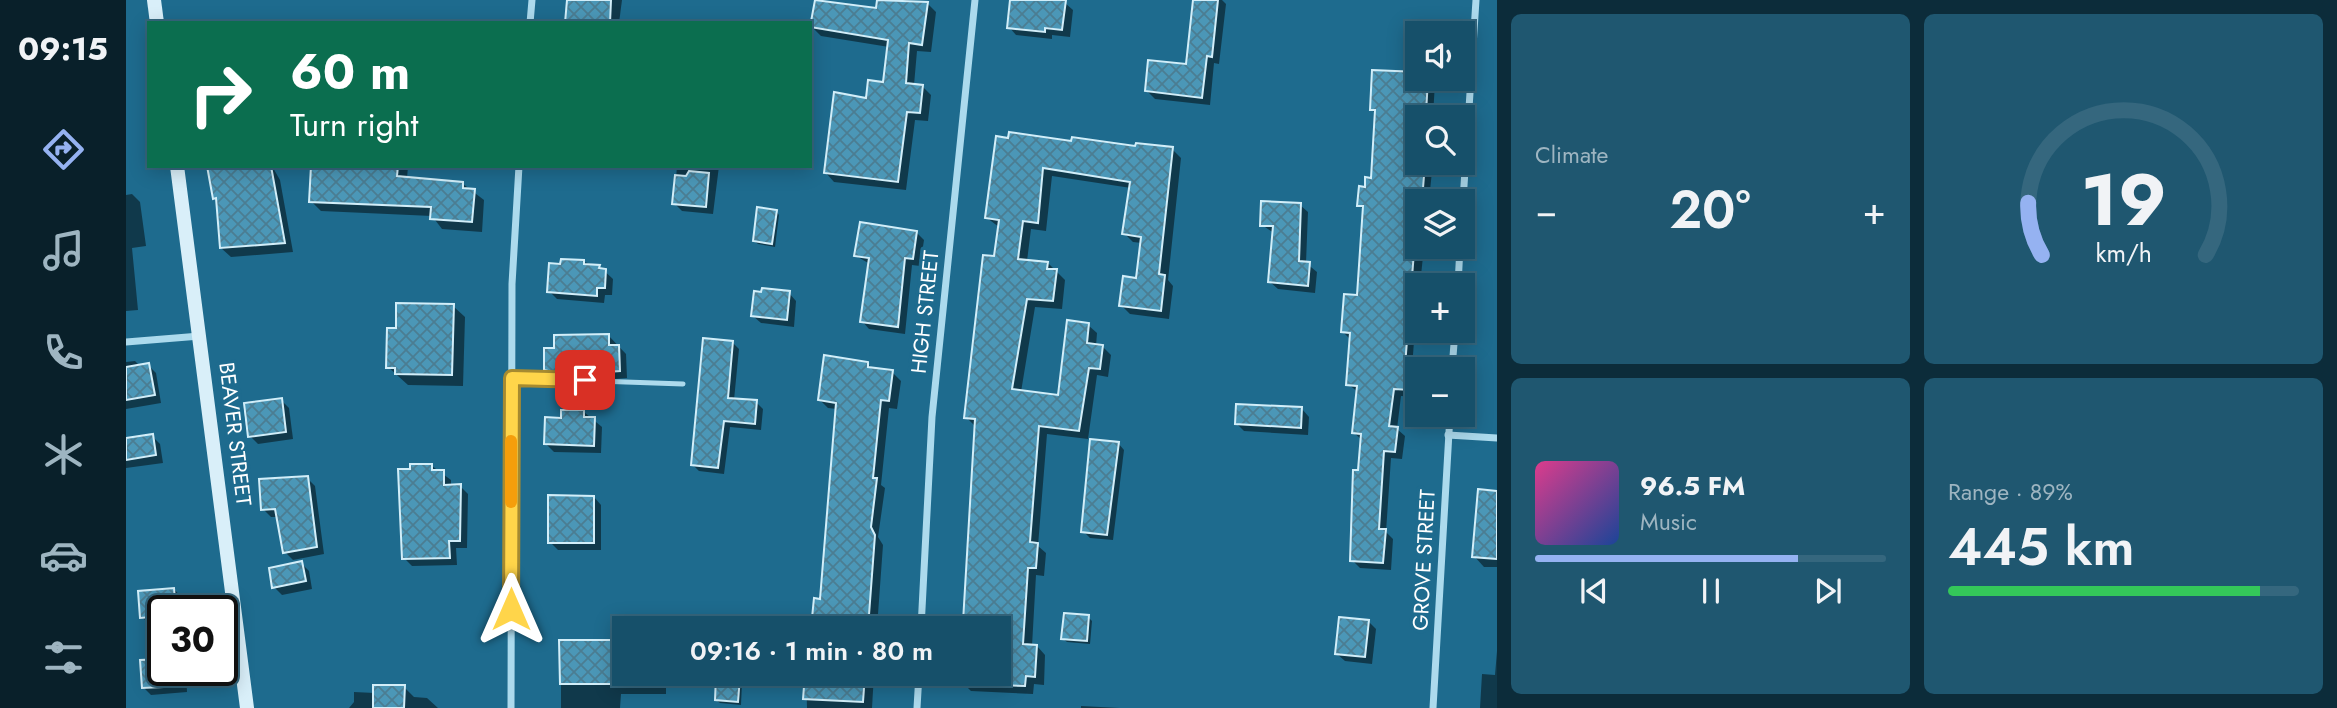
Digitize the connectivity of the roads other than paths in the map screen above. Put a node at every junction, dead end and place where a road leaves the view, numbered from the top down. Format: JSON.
{"nodes":[{"id":1,"x":154,"y":0,"type":"edge"},
{"id":2,"x":532,"y":0,"type":"edge"},
{"id":3,"x":975,"y":0,"type":"edge"},
{"id":4,"x":1476,"y":0,"type":"edge"},
{"id":5,"x":157,"y":21,"type":"edge"},
{"id":6,"x":530,"y":21,"type":"edge"},
{"id":7,"x":177,"y":168,"type":"edge"},
{"id":8,"x":519,"y":168,"type":"edge"},
{"id":9,"x":1464,"y":189,"type":"edge"},
{"id":10,"x":201,"y":336,"type":"junction"},
{"id":11,"x":126,"y":342,"type":"edge"},
{"id":12,"x":512,"y":378,"type":"junction"},
{"id":13,"x":683,"y":384,"type":"dead end"},
{"id":14,"x":1449,"y":427,"type":"edge"},
{"id":15,"x":1448,"y":435,"type":"junction"},
{"id":16,"x":1497,"y":438,"type":"edge"},
{"id":17,"x":922,"y":616,"type":"edge"},
{"id":18,"x":918,"y":686,"type":"edge"},
{"id":19,"x":247,"y":708,"type":"edge"},
{"id":20,"x":511,"y":708,"type":"edge"},
{"id":21,"x":917,"y":708,"type":"edge"},
{"id":22,"x":1433,"y":708,"type":"edge"}],
"edges":[{"from":1,"to":5,"type":"main road"},
{"from":2,"to":6,"type":"street"},
{"from":3,"to":17,"type":"street","name":"HIGH STREET"},
{"from":4,"to":9,"type":"street"},
{"from":7,"to":10,"type":"main road","name":"BEAVER STREET"},
{"from":8,"to":12,"type":"street"},
{"from":10,"to":11,"type":"street"},
{"from":10,"to":19,"type":"main road","name":"BEAVER STREET"},
{"from":12,"to":13,"type":"lane"},
{"from":12,"to":20,"type":"street"},
{"from":14,"to":15,"type":"street","name":"GROVE STREET"},
{"from":15,"to":16,"type":"street"},
{"from":15,"to":22,"type":"street","name":"GROVE STREET"},
{"from":18,"to":21,"type":"street"}]}
